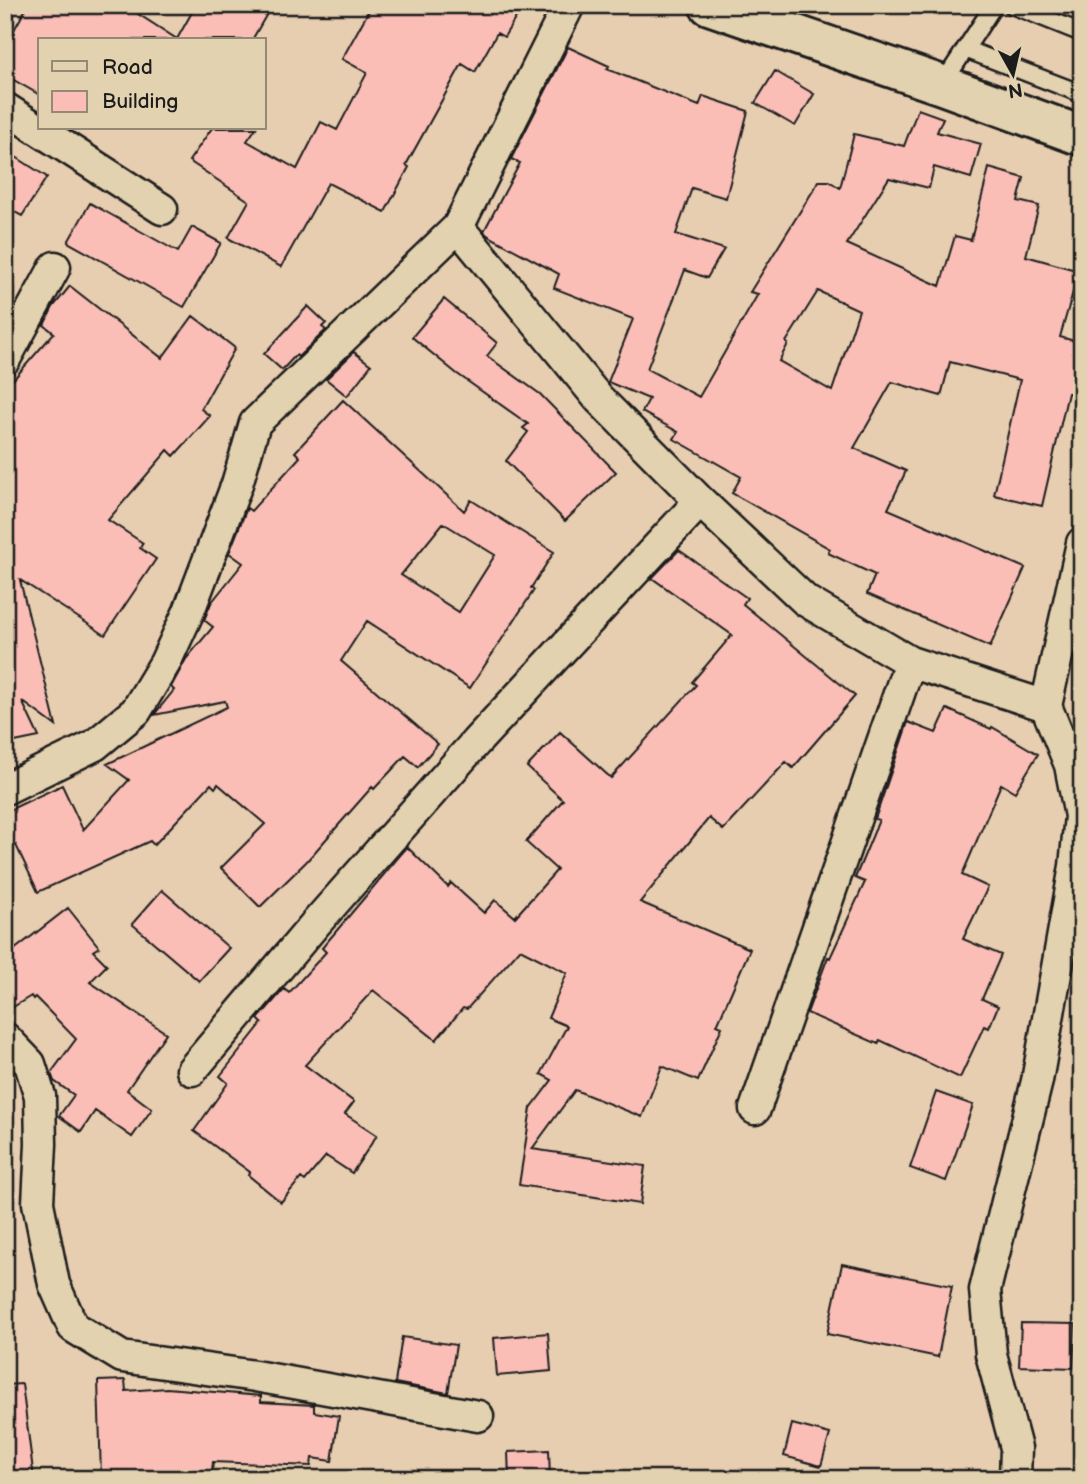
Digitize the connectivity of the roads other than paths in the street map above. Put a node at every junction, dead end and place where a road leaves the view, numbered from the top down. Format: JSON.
{"nodes":[{"id":1,"x":569,"y":5,"type":"edge"},
{"id":2,"x":709,"y":5,"type":"edge"},
{"id":3,"x":995,"y":5,"type":"edge"},
{"id":4,"x":1012,"y":5,"type":"edge"},
{"id":5,"x":1082,"y":33,"type":"edge"},
{"id":6,"x":965,"y":49,"type":"junction"},
{"id":7,"x":942,"y":85,"type":"junction"},
{"id":8,"x":1082,"y":94,"type":"edge"},
{"id":9,"x":5,"y":108,"type":"edge"},
{"id":10,"x":38,"y":129,"type":"edge"},
{"id":11,"x":39,"y":130,"type":"edge"},
{"id":12,"x":1080,"y":131,"type":"edge"},
{"id":13,"x":162,"y":209,"type":"dead end"},
{"id":14,"x":458,"y":227,"type":"junction"},
{"id":15,"x":55,"y":267,"type":"dead end"},
{"id":16,"x":5,"y":359,"type":"edge"},
{"id":17,"x":700,"y":501,"type":"junction"},
{"id":18,"x":1082,"y":543,"type":"edge"},
{"id":19,"x":910,"y":662,"type":"junction"},
{"id":20,"x":1045,"y":706,"type":"junction"},
{"id":21,"x":5,"y":789,"type":"edge"},
{"id":22,"x":5,"y":1038,"type":"edge"},
{"id":23,"x":192,"y":1070,"type":"dead end"},
{"id":24,"x":755,"y":1109,"type":"dead end"},
{"id":25,"x":478,"y":1416,"type":"dead end"},
{"id":26,"x":1015,"y":1478,"type":"edge"}],
"edges":[{"from":1,"to":14,"type":"street"},
{"from":2,"to":7,"type":"main road"},
{"from":3,"to":6,"type":"lane"},
{"from":4,"to":5,"type":"lane"},
{"from":6,"to":7,"type":"lane"},
{"from":6,"to":8,"type":"lane"},
{"from":7,"to":12,"type":"main road"},
{"from":9,"to":10,"type":"street"},
{"from":11,"to":13,"type":"street"},
{"from":14,"to":17,"type":"street"},
{"from":14,"to":21,"type":"street"},
{"from":15,"to":16,"type":"street"},
{"from":17,"to":19,"type":"street"},
{"from":17,"to":23,"type":"street"},
{"from":18,"to":20,"type":"street"},
{"from":19,"to":20,"type":"street"},
{"from":19,"to":24,"type":"street"},
{"from":20,"to":26,"type":"street"},
{"from":22,"to":25,"type":"street"}]}
